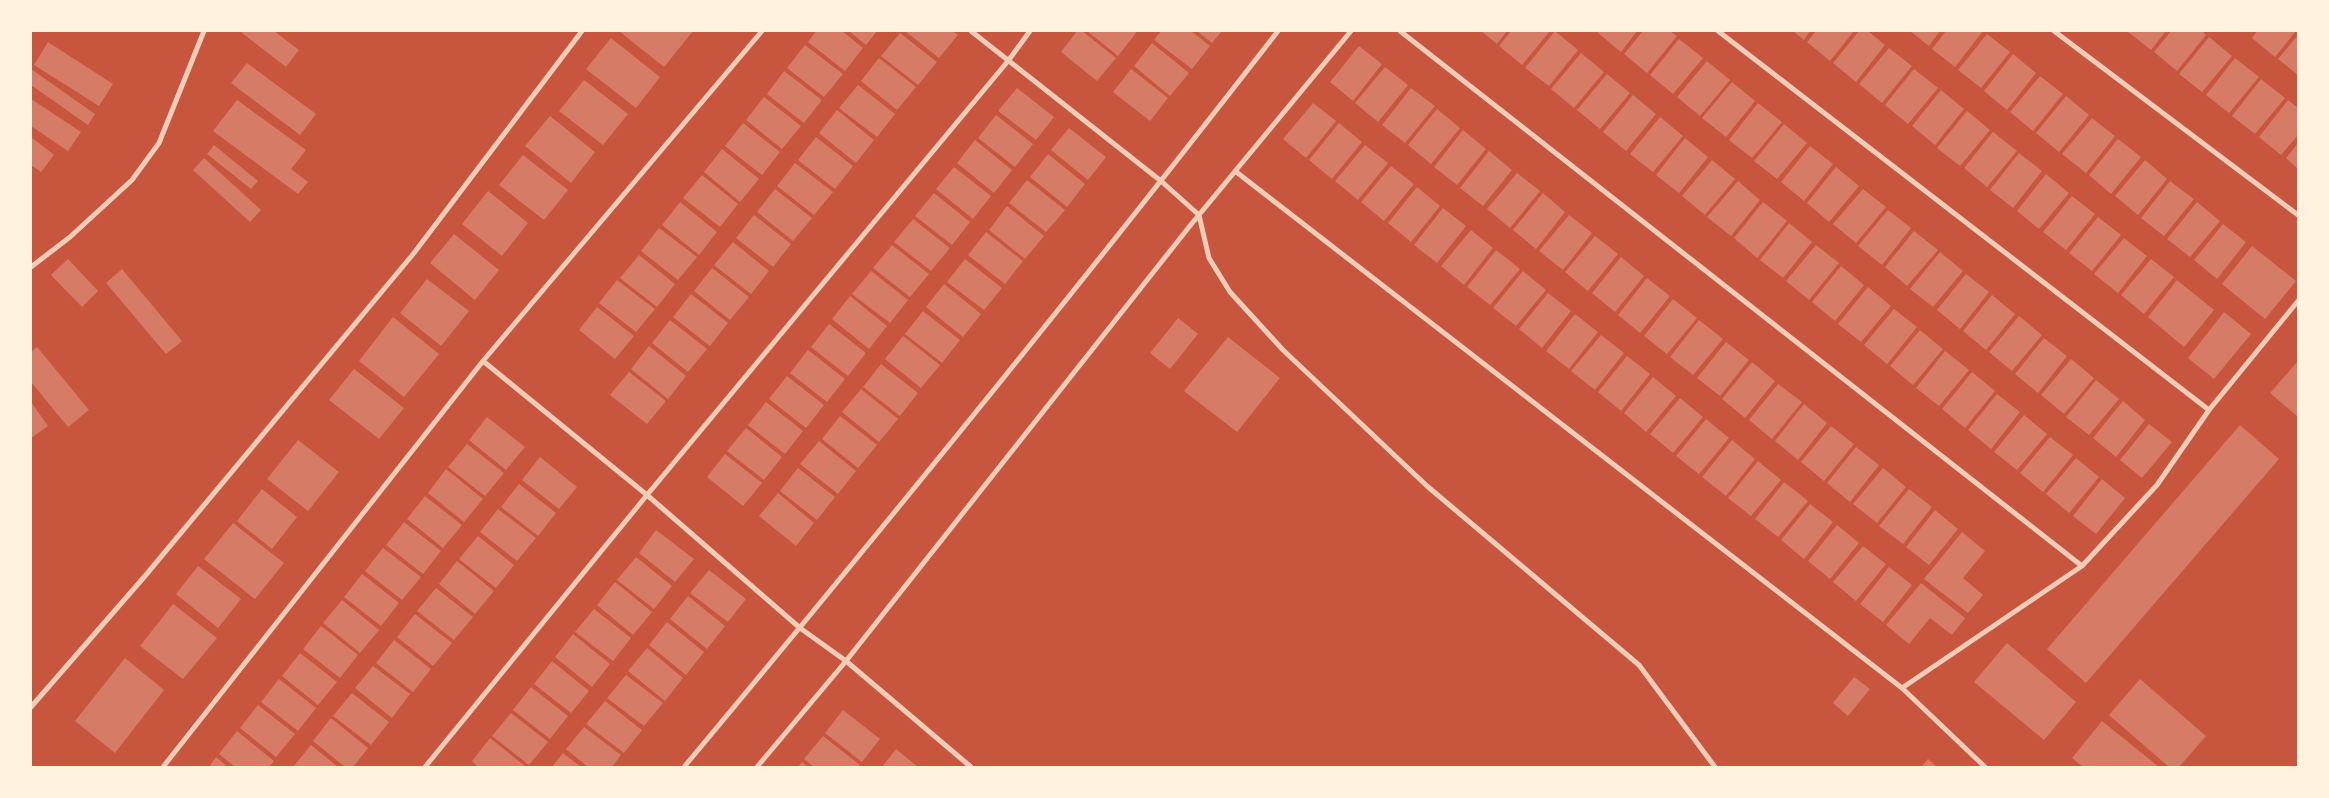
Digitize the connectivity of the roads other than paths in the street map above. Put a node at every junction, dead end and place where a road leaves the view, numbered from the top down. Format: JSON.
{"nodes":[{"id":1,"x":204,"y":31,"type":"edge"},
{"id":2,"x":582,"y":31,"type":"edge"},
{"id":3,"x":762,"y":31,"type":"edge"},
{"id":4,"x":971,"y":31,"type":"edge"},
{"id":5,"x":1030,"y":31,"type":"edge"},
{"id":6,"x":1278,"y":31,"type":"edge"},
{"id":7,"x":1351,"y":31,"type":"edge"},
{"id":8,"x":1400,"y":31,"type":"edge"},
{"id":9,"x":1718,"y":31,"type":"edge"},
{"id":10,"x":2054,"y":31,"type":"edge"},
{"id":11,"x":1008,"y":61,"type":"junction"},
{"id":12,"x":1235,"y":171,"type":"junction"},
{"id":13,"x":1161,"y":181,"type":"junction"},
{"id":14,"x":1199,"y":215,"type":"junction"},
{"id":15,"x":2298,"y":215,"type":"edge"},
{"id":16,"x":31,"y":267,"type":"edge"},
{"id":17,"x":2298,"y":301,"type":"edge"},
{"id":18,"x":483,"y":361,"type":"junction"},
{"id":19,"x":2209,"y":410,"type":"junction"},
{"id":20,"x":647,"y":495,"type":"junction"},
{"id":21,"x":2082,"y":566,"type":"junction"},
{"id":22,"x":800,"y":628,"type":"junction"},
{"id":23,"x":846,"y":661,"type":"junction"},
{"id":24,"x":1902,"y":688,"type":"junction"},
{"id":25,"x":31,"y":707,"type":"edge"},
{"id":26,"x":163,"y":767,"type":"edge"},
{"id":27,"x":425,"y":767,"type":"edge"},
{"id":28,"x":684,"y":767,"type":"edge"},
{"id":29,"x":757,"y":767,"type":"edge"},
{"id":30,"x":970,"y":767,"type":"edge"},
{"id":31,"x":1715,"y":767,"type":"edge"},
{"id":32,"x":1985,"y":767,"type":"edge"}],
"edges":[{"from":1,"to":16,"type":"street"},
{"from":2,"to":25,"type":"street"},
{"from":3,"to":18,"type":"street"},
{"from":4,"to":11,"type":"street"},
{"from":5,"to":11,"type":"street"},
{"from":6,"to":13,"type":"street"},
{"from":7,"to":12,"type":"street"},
{"from":8,"to":21,"type":"street"},
{"from":9,"to":19,"type":"street"},
{"from":10,"to":15,"type":"street"},
{"from":11,"to":13,"type":"street"},
{"from":11,"to":20,"type":"street"},
{"from":12,"to":14,"type":"street"},
{"from":12,"to":24,"type":"street"},
{"from":13,"to":14,"type":"street"},
{"from":13,"to":22,"type":"street"},
{"from":14,"to":23,"type":"street"},
{"from":14,"to":31,"type":"street"},
{"from":17,"to":19,"type":"street"},
{"from":18,"to":20,"type":"street"},
{"from":18,"to":26,"type":"street"},
{"from":19,"to":21,"type":"street"},
{"from":20,"to":22,"type":"street"},
{"from":20,"to":27,"type":"street"},
{"from":21,"to":24,"type":"street"},
{"from":22,"to":23,"type":"street"},
{"from":22,"to":28,"type":"street"},
{"from":23,"to":29,"type":"street"},
{"from":23,"to":30,"type":"street"},
{"from":24,"to":32,"type":"street"}]}
